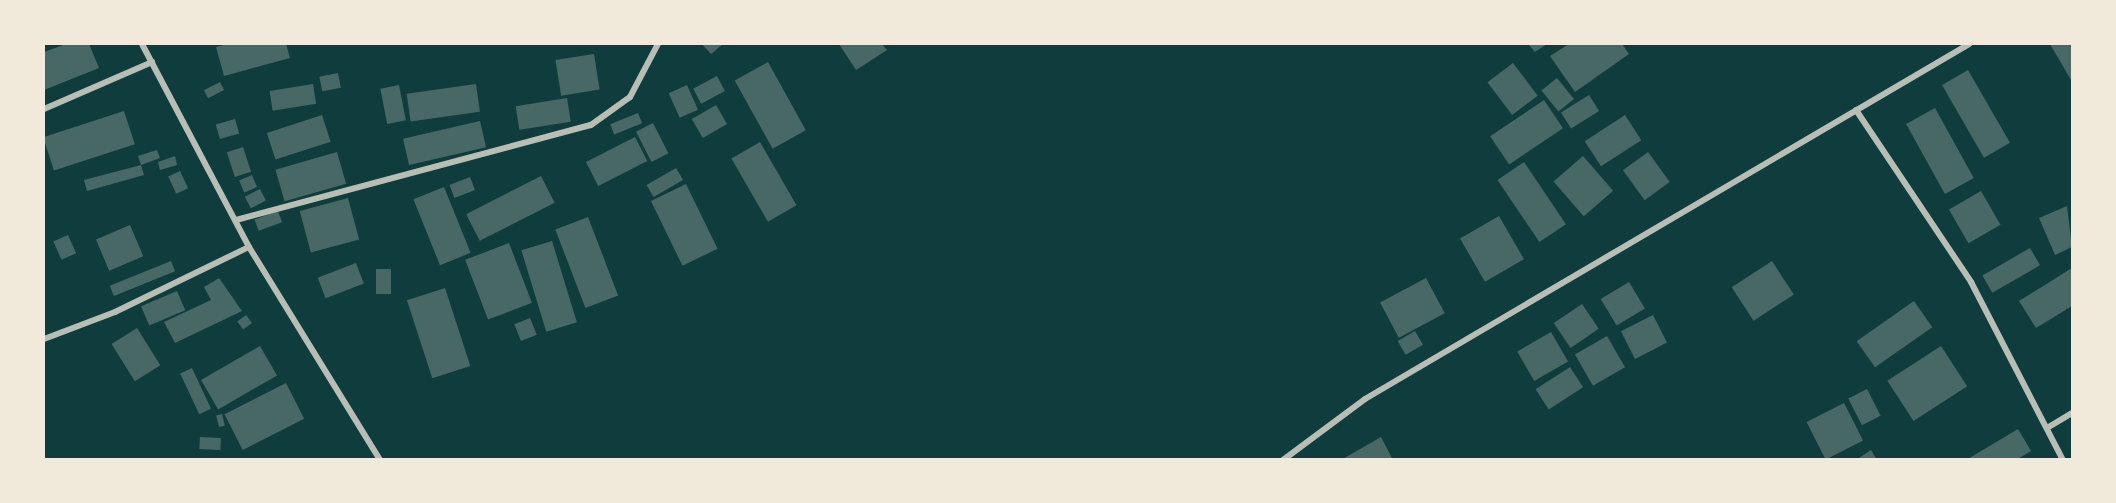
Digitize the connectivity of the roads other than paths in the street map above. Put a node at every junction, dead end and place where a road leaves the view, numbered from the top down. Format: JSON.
{"nodes":[{"id":1,"x":142,"y":44,"type":"edge"},
{"id":2,"x":658,"y":44,"type":"edge"},
{"id":3,"x":1969,"y":44,"type":"edge"},
{"id":4,"x":152,"y":62,"type":"junction"},
{"id":5,"x":44,"y":109,"type":"edge"},
{"id":6,"x":1856,"y":110,"type":"junction"},
{"id":7,"x":236,"y":220,"type":"junction"},
{"id":8,"x":249,"y":247,"type":"junction"},
{"id":9,"x":44,"y":339,"type":"edge"},
{"id":10,"x":2073,"y":413,"type":"edge"},
{"id":11,"x":2047,"y":428,"type":"junction"},
{"id":12,"x":380,"y":459,"type":"edge"},
{"id":13,"x":1283,"y":459,"type":"edge"},
{"id":14,"x":2063,"y":459,"type":"edge"}],
"edges":[{"from":1,"to":4,"type":"street"},
{"from":2,"to":7,"type":"street"},
{"from":3,"to":6,"type":"street"},
{"from":4,"to":5,"type":"street"},
{"from":4,"to":7,"type":"street"},
{"from":6,"to":11,"type":"street"},
{"from":6,"to":13,"type":"street"},
{"from":7,"to":8,"type":"street"},
{"from":8,"to":9,"type":"street"},
{"from":8,"to":12,"type":"street"},
{"from":10,"to":11,"type":"street"},
{"from":11,"to":14,"type":"street"}]}
